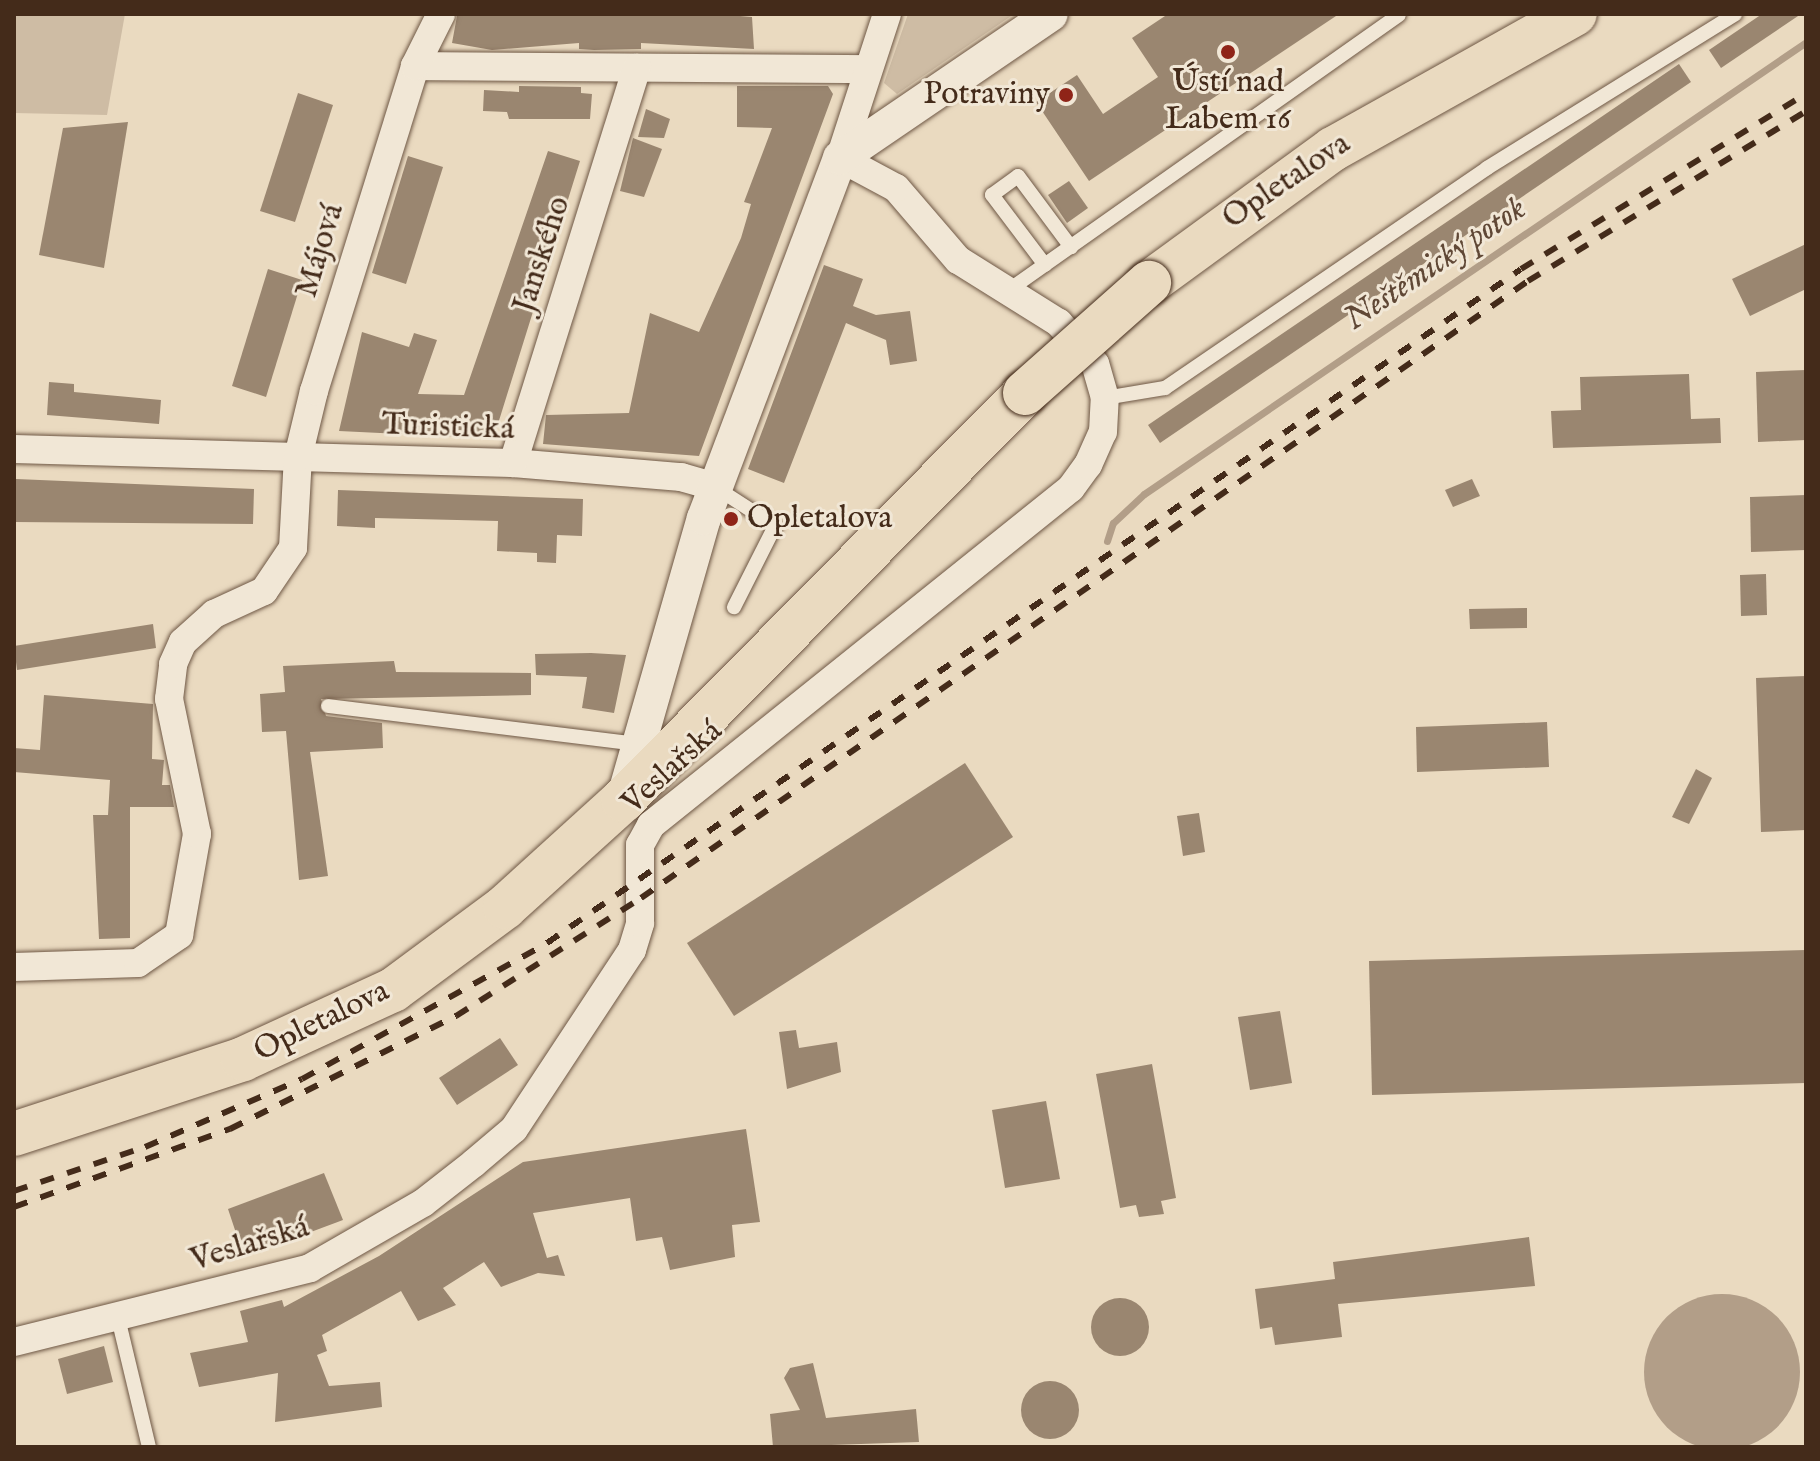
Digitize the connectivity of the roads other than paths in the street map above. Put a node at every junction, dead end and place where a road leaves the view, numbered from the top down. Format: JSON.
{"nodes":[{"id":1,"x":441,"y":14,"type":"edge"},
{"id":2,"x":887,"y":14,"type":"edge"},
{"id":3,"x":1051,"y":14,"type":"edge"},
{"id":4,"x":1575,"y":14,"type":"edge"},
{"id":5,"x":1735,"y":14,"type":"edge"},
{"id":6,"x":1399,"y":15,"type":"edge"},
{"id":7,"x":415,"y":66,"type":"junction"},
{"id":8,"x":637,"y":68,"type":"junction"},
{"id":9,"x":867,"y":69,"type":"junction"},
{"id":10,"x":840,"y":158,"type":"junction"},
{"id":11,"x":1071,"y":247,"type":"junction"},
{"id":12,"x":1045,"y":265,"type":"junction"},
{"id":13,"x":1009,"y":290,"type":"junction"},
{"id":14,"x":1105,"y":398,"type":"junction"},
{"id":15,"x":14,"y":449,"type":"edge"},
{"id":16,"x":298,"y":457,"type":"junction"},
{"id":17,"x":513,"y":463,"type":"junction"},
{"id":18,"x":715,"y":487,"type":"junction"},
{"id":19,"x":734,"y":607,"type":"dead end"},
{"id":20,"x":328,"y":706,"type":"dead end"},
{"id":21,"x":639,"y":744,"type":"junction"},
{"id":22,"x":623,"y":800,"type":"junction"},
{"id":23,"x":14,"y":967,"type":"edge"},
{"id":24,"x":14,"y":1134,"type":"edge"},
{"id":25,"x":118,"y":1318,"type":"junction"},
{"id":26,"x":14,"y":1342,"type":"edge"},
{"id":27,"x":149,"y":1447,"type":"edge"}],
"edges":[{"from":1,"to":7,"type":"street","name":"Májová"},
{"from":2,"to":9,"type":"street"},
{"from":3,"to":10,"type":"street"},
{"from":4,"to":22,"type":"main road","name":"Opletalova","bridge":true},
{"from":5,"to":14,"type":"lane"},
{"from":6,"to":11,"type":"lane"},
{"from":7,"to":8,"type":"street"},
{"from":7,"to":16,"type":"street","name":"Májová"},
{"from":8,"to":9,"type":"street"},
{"from":8,"to":17,"type":"street","name":"Janského"},
{"from":9,"to":10,"type":"street"},
{"from":10,"to":13,"type":"street","name":"Veslařská"},
{"from":10,"to":18,"type":"street"},
{"from":11,"to":12,"type":"lane"},
{"from":11,"to":12,"type":"lane"},
{"from":12,"to":13,"type":"lane"},
{"from":13,"to":14,"type":"street","name":"Veslařská"},
{"from":14,"to":25,"type":"street","name":"Veslařská"},
{"from":15,"to":16,"type":"street","name":"Turistická"},
{"from":16,"to":17,"type":"street","name":"Turistická"},
{"from":16,"to":23,"type":"street","name":"Májová"},
{"from":17,"to":18,"type":"street","name":"Turistická"},
{"from":18,"to":19,"type":"lane","name":"Turistická"},
{"from":18,"to":21,"type":"street"},
{"from":20,"to":21,"type":"lane"},
{"from":21,"to":22,"type":"street"},
{"from":22,"to":24,"type":"main road","name":"Opletalova"},
{"from":25,"to":26,"type":"street","name":"Veslařská"},
{"from":25,"to":27,"type":"lane"}]}
